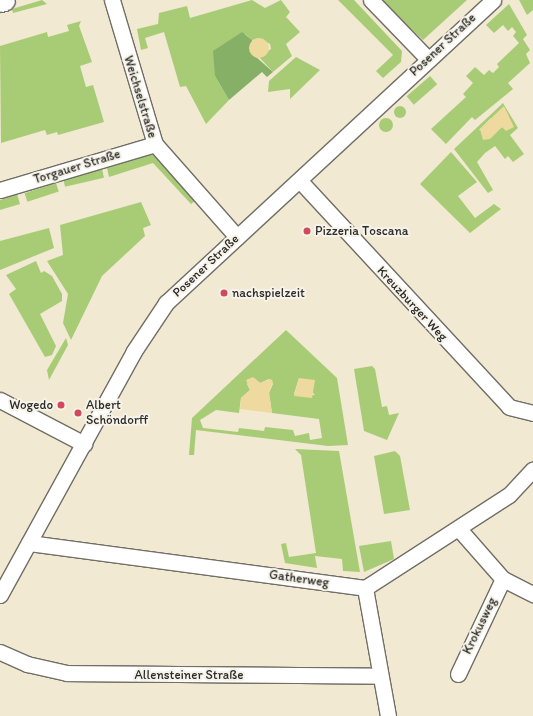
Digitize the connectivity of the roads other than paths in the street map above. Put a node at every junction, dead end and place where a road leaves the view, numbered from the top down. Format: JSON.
{"nodes":[{"id":1,"x":4,"y":0,"type":"edge"},
{"id":2,"x":112,"y":0,"type":"edge"},
{"id":3,"x":372,"y":0,"type":"edge"},
{"id":4,"x":492,"y":0,"type":"edge"},
{"id":5,"x":0,"y":1,"type":"edge"},
{"id":6,"x":428,"y":59,"type":"junction"},
{"id":7,"x":154,"y":144,"type":"junction"},
{"id":8,"x":301,"y":182,"type":"junction"},
{"id":9,"x":0,"y":190,"type":"edge"},
{"id":10,"x":237,"y":237,"type":"junction"},
{"id":11,"x":0,"y":400,"type":"edge"},
{"id":12,"x":533,"y":413,"type":"edge"},
{"id":13,"x":84,"y":444,"type":"junction"},
{"id":14,"x":533,"y":469,"type":"edge"},
{"id":15,"x":459,"y":529,"type":"junction"},
{"id":16,"x":29,"y":543,"type":"junction"},
{"id":17,"x":4,"y":577,"type":"edge"},
{"id":18,"x":503,"y":578,"type":"junction"},
{"id":19,"x":365,"y":588,"type":"junction"},
{"id":20,"x":533,"y":594,"type":"edge"},
{"id":21,"x":0,"y":595,"type":"edge"},
{"id":22,"x":0,"y":652,"type":"edge"},
{"id":23,"x":458,"y":674,"type":"dead end"},
{"id":24,"x":380,"y":676,"type":"junction"},
{"id":25,"x":388,"y":716,"type":"edge"}],
"edges":[{"from":1,"to":5,"type":"street"},
{"from":2,"to":7,"type":"street","name":"Weichselstraße"},
{"from":3,"to":6,"type":"street"},
{"from":4,"to":6,"type":"street","name":"Posener Straße"},
{"from":6,"to":8,"type":"street","name":"Posener Straße"},
{"from":7,"to":9,"type":"street","name":"Torgauer Straße"},
{"from":7,"to":10,"type":"street","name":"Weichselstraße"},
{"from":8,"to":10,"type":"street","name":"Posener Straße"},
{"from":8,"to":12,"type":"street","name":"Kreuzburger Weg"},
{"from":10,"to":13,"type":"street","name":"Posener Straße"},
{"from":11,"to":13,"type":"street"},
{"from":13,"to":16,"type":"street","name":"Posener Straße"},
{"from":14,"to":15,"type":"street"},
{"from":15,"to":18,"type":"street"},
{"from":15,"to":19,"type":"street"},
{"from":16,"to":17,"type":"street","name":"Posener Straße"},
{"from":16,"to":19,"type":"street","name":"Gatherweg"},
{"from":17,"to":21,"type":"street","name":"Posener Straße"},
{"from":18,"to":20,"type":"street"},
{"from":18,"to":23,"type":"street","name":"Krokusweg"},
{"from":19,"to":24,"type":"street"},
{"from":22,"to":24,"type":"street","name":"Allensteiner Straße"},
{"from":24,"to":25,"type":"street"}]}
